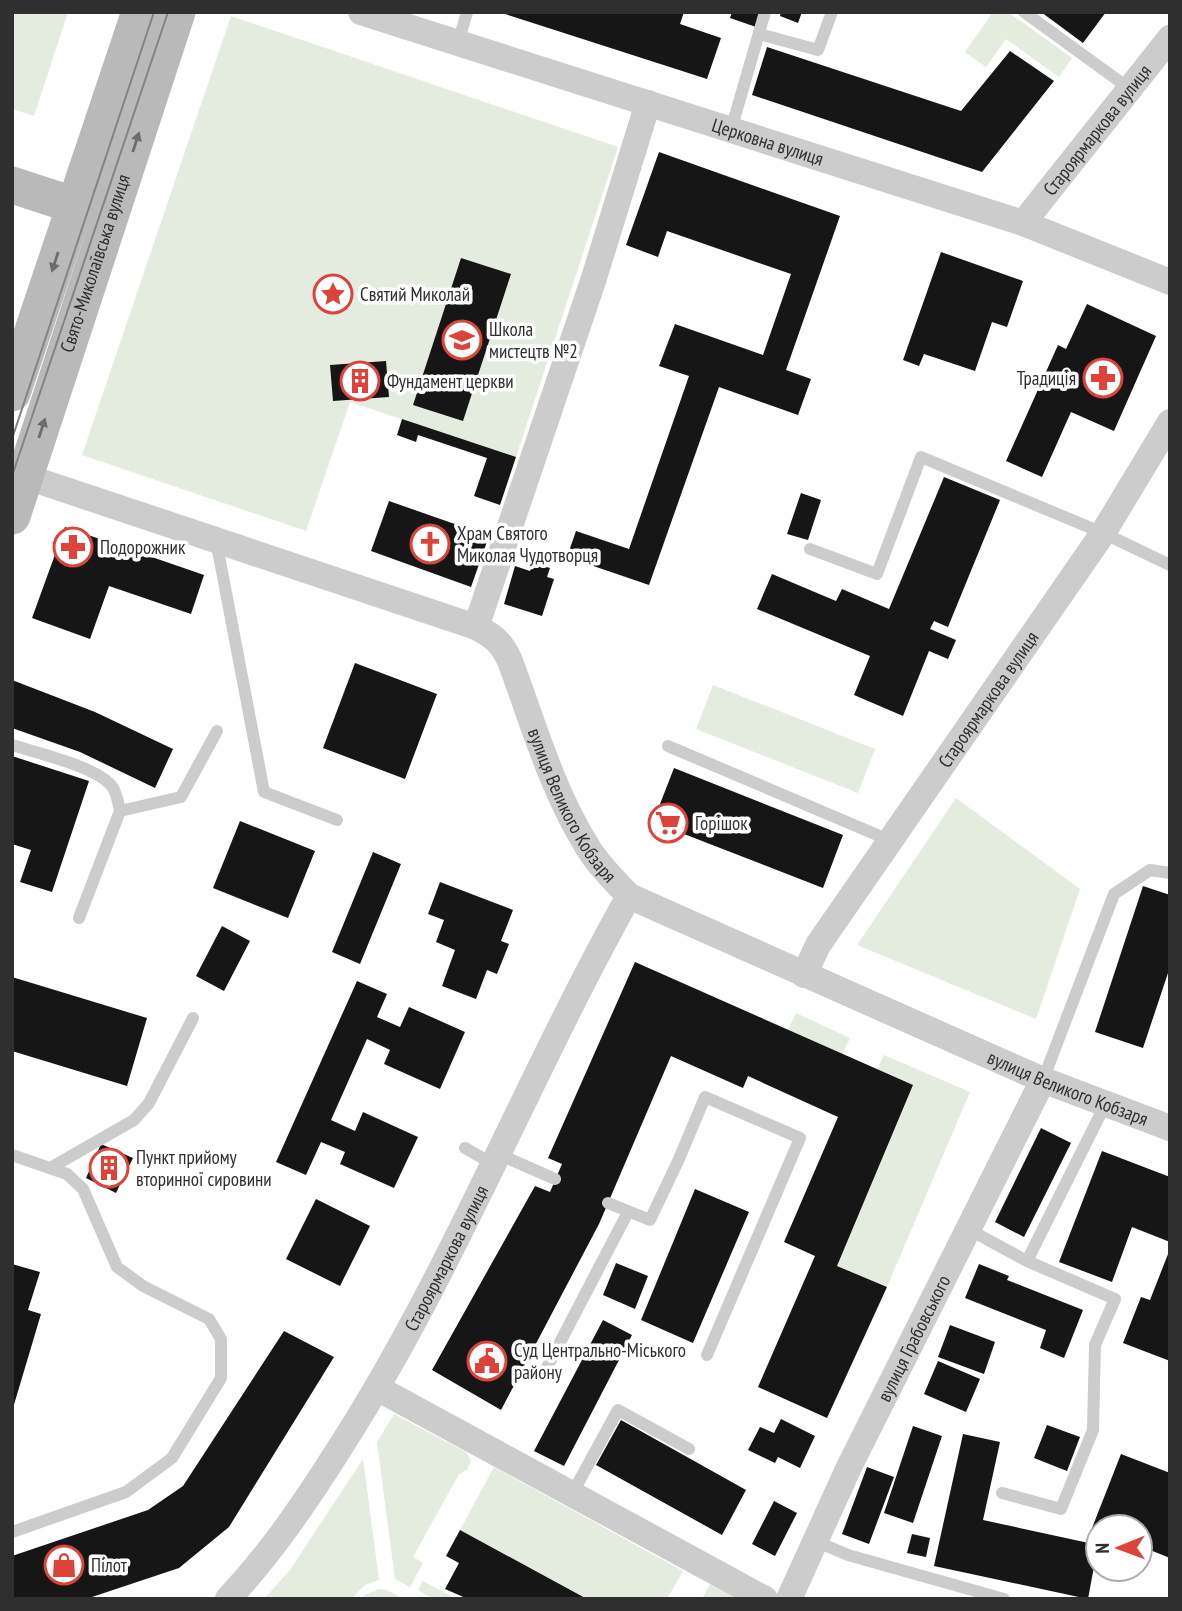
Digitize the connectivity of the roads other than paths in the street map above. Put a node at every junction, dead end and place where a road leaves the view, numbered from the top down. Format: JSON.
{"nodes":[{"id":1,"x":140,"y":12,"type":"edge"},
{"id":2,"x":177,"y":12,"type":"edge"},
{"id":3,"x":361,"y":12,"type":"edge"},
{"id":4,"x":467,"y":12,"type":"edge"},
{"id":5,"x":765,"y":12,"type":"edge"},
{"id":6,"x":832,"y":12,"type":"edge"},
{"id":7,"x":1024,"y":12,"type":"edge"},
{"id":8,"x":759,"y":34,"type":"junction"},
{"id":9,"x":1170,"y":38,"type":"edge"},
{"id":10,"x":458,"y":43,"type":"junction"},
{"id":11,"x":1130,"y":89,"type":"junction"},
{"id":12,"x":648,"y":103,"type":"junction"},
{"id":13,"x":731,"y":130,"type":"junction"},
{"id":14,"x":12,"y":185,"type":"edge"},
{"id":15,"x":74,"y":206,"type":"junction"},
{"id":16,"x":111,"y":218,"type":"junction"},
{"id":17,"x":1023,"y":223,"type":"junction"},
{"id":18,"x":1170,"y":282,"type":"edge"},
{"id":19,"x":12,"y":393,"type":"edge"},
{"id":20,"x":1170,"y":422,"type":"edge"},
{"id":21,"x":19,"y":474,"type":"edge"},
{"id":22,"x":12,"y":516,"type":"edge"},
{"id":23,"x":1102,"y":533,"type":"junction"},
{"id":24,"x":216,"y":540,"type":"junction"},
{"id":25,"x":810,"y":549,"type":"dead end"},
{"id":26,"x":1170,"y":565,"type":"edge"},
{"id":27,"x":476,"y":627,"type":"junction"},
{"id":28,"x":217,"y":731,"type":"dead end"},
{"id":29,"x":12,"y":745,"type":"edge"},
{"id":30,"x":668,"y":746,"type":"dead end"},
{"id":31,"x":120,"y":811,"type":"junction"},
{"id":32,"x":337,"y":820,"type":"dead end"},
{"id":33,"x":889,"y":840,"type":"junction"},
{"id":34,"x":1170,"y":873,"type":"edge"},
{"id":35,"x":629,"y":896,"type":"junction"},
{"id":36,"x":79,"y":918,"type":"dead end"},
{"id":37,"x":804,"y":975,"type":"junction"},
{"id":38,"x":193,"y":1018,"type":"dead end"},
{"id":39,"x":1043,"y":1080,"type":"junction"},
{"id":40,"x":1105,"y":1103,"type":"junction"},
{"id":41,"x":1170,"y":1128,"type":"edge"},
{"id":42,"x":465,"y":1148,"type":"dead end"},
{"id":43,"x":12,"y":1155,"type":"edge"},
{"id":44,"x":496,"y":1159,"type":"junction"},
{"id":45,"x":52,"y":1167,"type":"junction"},
{"id":46,"x":555,"y":1179,"type":"dead end"},
{"id":47,"x":608,"y":1203,"type":"dead end"},
{"id":48,"x":628,"y":1212,"type":"junction"},
{"id":49,"x":968,"y":1229,"type":"junction"},
{"id":50,"x":1027,"y":1261,"type":"junction"},
{"id":51,"x":708,"y":1355,"type":"dead end"},
{"id":52,"x":543,"y":1375,"type":"dead end"},
{"id":53,"x":377,"y":1388,"type":"junction"},
{"id":54,"x":689,"y":1449,"type":"dead end"},
{"id":55,"x":1002,"y":1493,"type":"dead end"},
{"id":56,"x":572,"y":1494,"type":"junction"},
{"id":57,"x":12,"y":1532,"type":"edge"},
{"id":58,"x":815,"y":1541,"type":"junction"},
{"id":59,"x":228,"y":1599,"type":"edge"},
{"id":60,"x":765,"y":1599,"type":"edge"},
{"id":61,"x":789,"y":1599,"type":"edge"},
{"id":62,"x":1004,"y":1599,"type":"edge"}],
"edges":[{"from":1,"to":15,"type":"main road","name":"Свято-Миколаївська вулиця"},
{"from":16,"to":2,"type":"main road","name":"Свято-Миколаївська вулиця","one_way":true},
{"from":3,"to":10,"type":"street","name":"Церковна вулиця"},
{"from":4,"to":10,"type":"lane"},
{"from":5,"to":8,"type":"lane"},
{"from":6,"to":8,"type":"lane"},
{"from":7,"to":11,"type":"lane"},
{"from":8,"to":13,"type":"lane"},
{"from":9,"to":11,"type":"street","name":"Староярмаркова вулиця"},
{"from":10,"to":12,"type":"street","name":"Церковна вулиця"},
{"from":11,"to":17,"type":"street","name":"Староярмаркова вулиця"},
{"from":12,"to":13,"type":"street","name":"Церковна вулиця"},
{"from":12,"to":27,"type":"street"},
{"from":13,"to":17,"type":"street","name":"Церковна вулиця"},
{"from":14,"to":15,"type":"main road"},
{"from":15,"to":16,"type":"main road"},
{"from":15,"to":19,"type":"main road","name":"Свято-Миколаївська вулиця","one_way":true},
{"from":21,"to":16,"type":"main road","name":"Свято-Миколаївська вулиця","one_way":true},
{"from":17,"to":18,"type":"street","name":"Церковна вулиця"},
{"from":20,"to":23,"type":"street","name":"Староярмаркова вулиця"},
{"from":21,"to":22,"type":"main road","name":"Свято-Миколаївська вулиця"},
{"from":21,"to":24,"type":"street","name":"вулиця Великого Кобзаря"},
{"from":23,"to":25,"type":"lane"},
{"from":23,"to":26,"type":"lane"},
{"from":23,"to":33,"type":"street","name":"Староярмаркова вулиця"},
{"from":24,"to":27,"type":"street","name":"вулиця Великого Кобзаря"},
{"from":24,"to":32,"type":"lane"},
{"from":27,"to":35,"type":"street","name":"вулиця Великого Кобзаря"},
{"from":28,"to":31,"type":"lane"},
{"from":29,"to":31,"type":"lane"},
{"from":30,"to":33,"type":"lane"},
{"from":31,"to":36,"type":"lane"},
{"from":33,"to":37,"type":"street","name":"Староярмаркова вулиця"},
{"from":34,"to":39,"type":"lane"},
{"from":35,"to":37,"type":"street","name":"вулиця Великого Кобзаря"},
{"from":35,"to":44,"type":"street","name":"Староярмаркова вулиця"},
{"from":37,"to":39,"type":"street","name":"вулиця Великого Кобзаря"},
{"from":38,"to":45,"type":"lane"},
{"from":39,"to":40,"type":"street","name":"вулиця Великого Кобзаря"},
{"from":39,"to":49,"type":"street","name":"вулиця Грабовського"},
{"from":40,"to":41,"type":"street","name":"вулиця Великого Кобзаря"},
{"from":40,"to":50,"type":"lane"},
{"from":42,"to":44,"type":"lane"},
{"from":43,"to":45,"type":"lane"},
{"from":44,"to":46,"type":"lane"},
{"from":44,"to":53,"type":"street","name":"Староярмаркова вулиця"},
{"from":45,"to":57,"type":"lane"},
{"from":47,"to":48,"type":"lane"},
{"from":48,"to":51,"type":"lane"},
{"from":48,"to":52,"type":"lane"},
{"from":49,"to":50,"type":"lane"},
{"from":49,"to":58,"type":"street","name":"вулиця Грабовського"},
{"from":50,"to":55,"type":"lane"},
{"from":53,"to":56,"type":"street"},
{"from":53,"to":59,"type":"street","name":"Староярмаркова вулиця"},
{"from":54,"to":56,"type":"lane"},
{"from":56,"to":60,"type":"street"},
{"from":58,"to":61,"type":"street","name":"вулиця Грабовського"},
{"from":58,"to":62,"type":"lane"}]}
